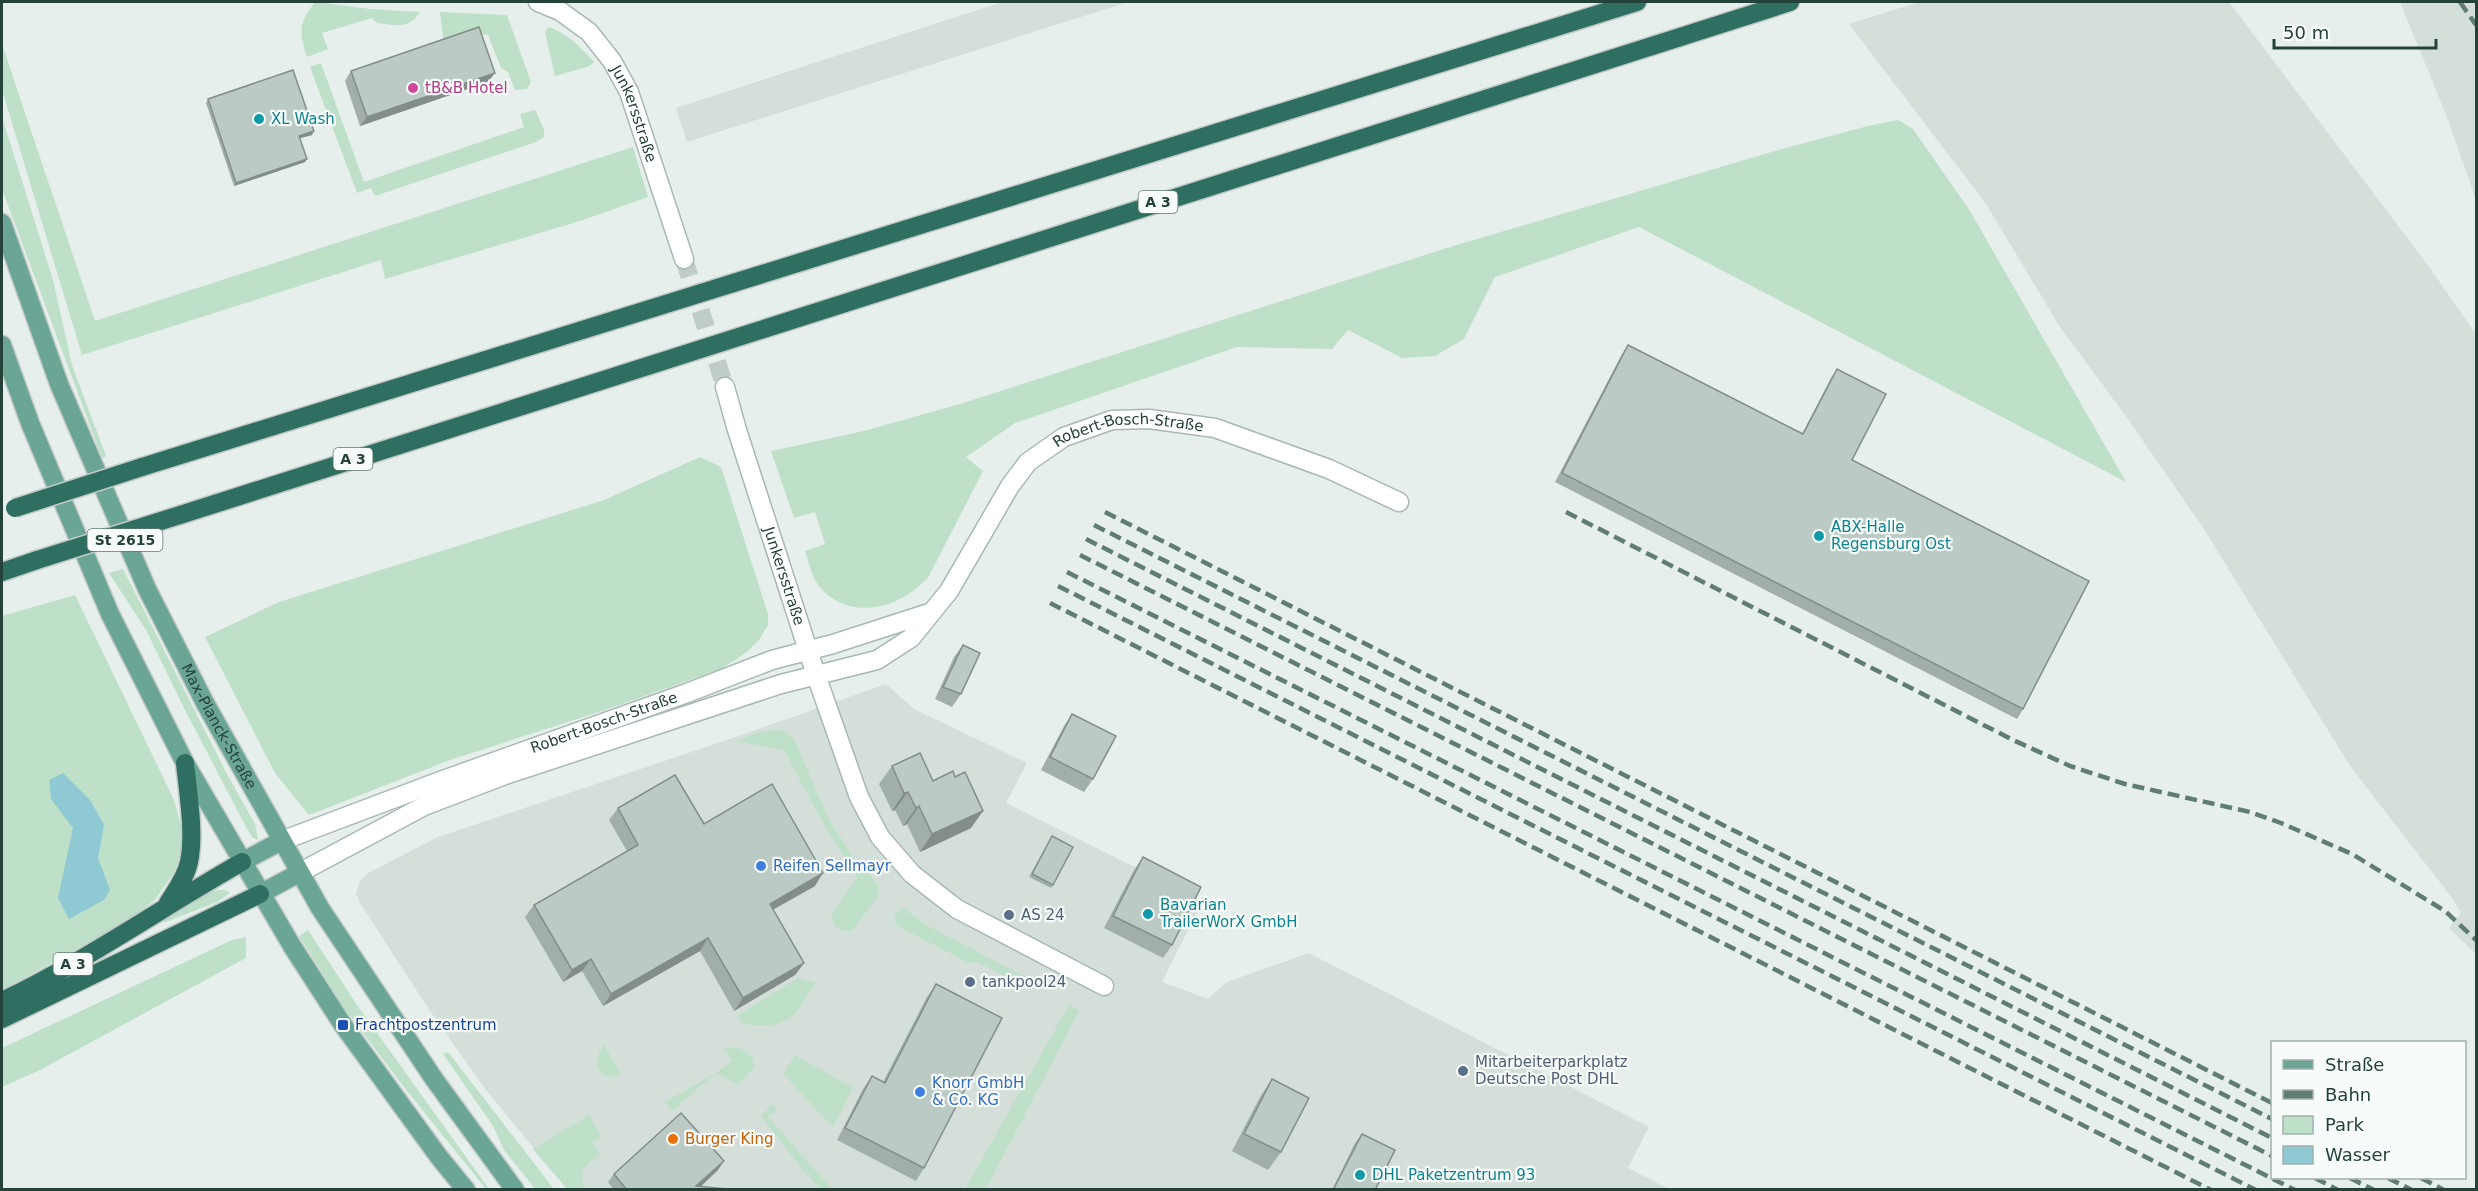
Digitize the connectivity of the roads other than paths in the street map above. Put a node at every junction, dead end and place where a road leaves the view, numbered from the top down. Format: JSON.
{"nodes":[{"id":1,"x":538,"y":2,"type":"edge"},
{"id":2,"x":1637,"y":2,"type":"edge"},
{"id":3,"x":1790,"y":2,"type":"edge"},
{"id":4,"x":2,"y":223,"type":"edge"},
{"id":5,"x":684,"y":259,"type":"tunnel mouth"},
{"id":6,"x":2,"y":345,"type":"edge"},
{"id":7,"x":725,"y":387,"type":"tunnel mouth"},
{"id":8,"x":1400,"y":502,"type":"dead end"},
{"id":9,"x":8,"y":510,"type":"edge"},
{"id":10,"x":2,"y":572,"type":"edge"},
{"id":11,"x":929,"y":613,"type":"junction"},
{"id":12,"x":812,"y":663,"type":"junction"},
{"id":13,"x":185,"y":764,"type":"junction"},
{"id":14,"x":281,"y":842,"type":"junction"},
{"id":15,"x":242,"y":862,"type":"junction"},
{"id":16,"x":299,"y":873,"type":"junction"},
{"id":17,"x":260,"y":894,"type":"junction"},
{"id":18,"x":168,"y":905,"type":"junction"},
{"id":19,"x":1104,"y":987,"type":"dead end"},
{"id":20,"x":2,"y":1001,"type":"edge"},
{"id":21,"x":2,"y":1019,"type":"edge"},
{"id":22,"x":466,"y":1190,"type":"edge"},
{"id":23,"x":514,"y":1190,"type":"edge"}],
"edges":[{"from":1,"to":5,"type":"street","name":"Junkersstraße"},
{"from":2,"to":9,"type":"highway","bridge":true},
{"from":3,"to":10,"type":"highway","number":"A 3","bridge":true},
{"from":4,"to":14,"type":"main road","name":"Max-Planck-Straße","number":"St 2615"},
{"from":6,"to":13,"type":"main road","number":"St 2615"},
{"from":7,"to":12,"type":"street","name":"Junkersstraße"},
{"from":8,"to":11,"type":"street","name":"Robert-Bosch-Straße"},
{"from":11,"to":12,"type":"street","name":"Robert-Bosch-Straße"},
{"from":11,"to":12,"type":"street","name":"Robert-Bosch-Straße"},
{"from":12,"to":14,"type":"street","name":"Robert-Bosch-Straße"},
{"from":12,"to":16,"type":"street","name":"Robert-Bosch-Straße"},
{"from":12,"to":19,"type":"street"},
{"from":13,"to":15,"type":"main road","number":"St 2615"},
{"from":13,"to":18,"type":"highway","number":"A 3"},
{"from":14,"to":15,"type":"main road"},
{"from":14,"to":16,"type":"main road","name":"Max-Planck-Straße","number":"St 2615"},
{"from":15,"to":17,"type":"main road","number":"St 2615"},
{"from":15,"to":18,"type":"highway","number":"A 3"},
{"from":16,"to":17,"type":"main road"},
{"from":16,"to":23,"type":"main road","name":"Max-Planck-Straße"},
{"from":17,"to":21,"type":"highway"},
{"from":17,"to":22,"type":"main road"},
{"from":18,"to":20,"type":"highway","number":"A 3"}]}
